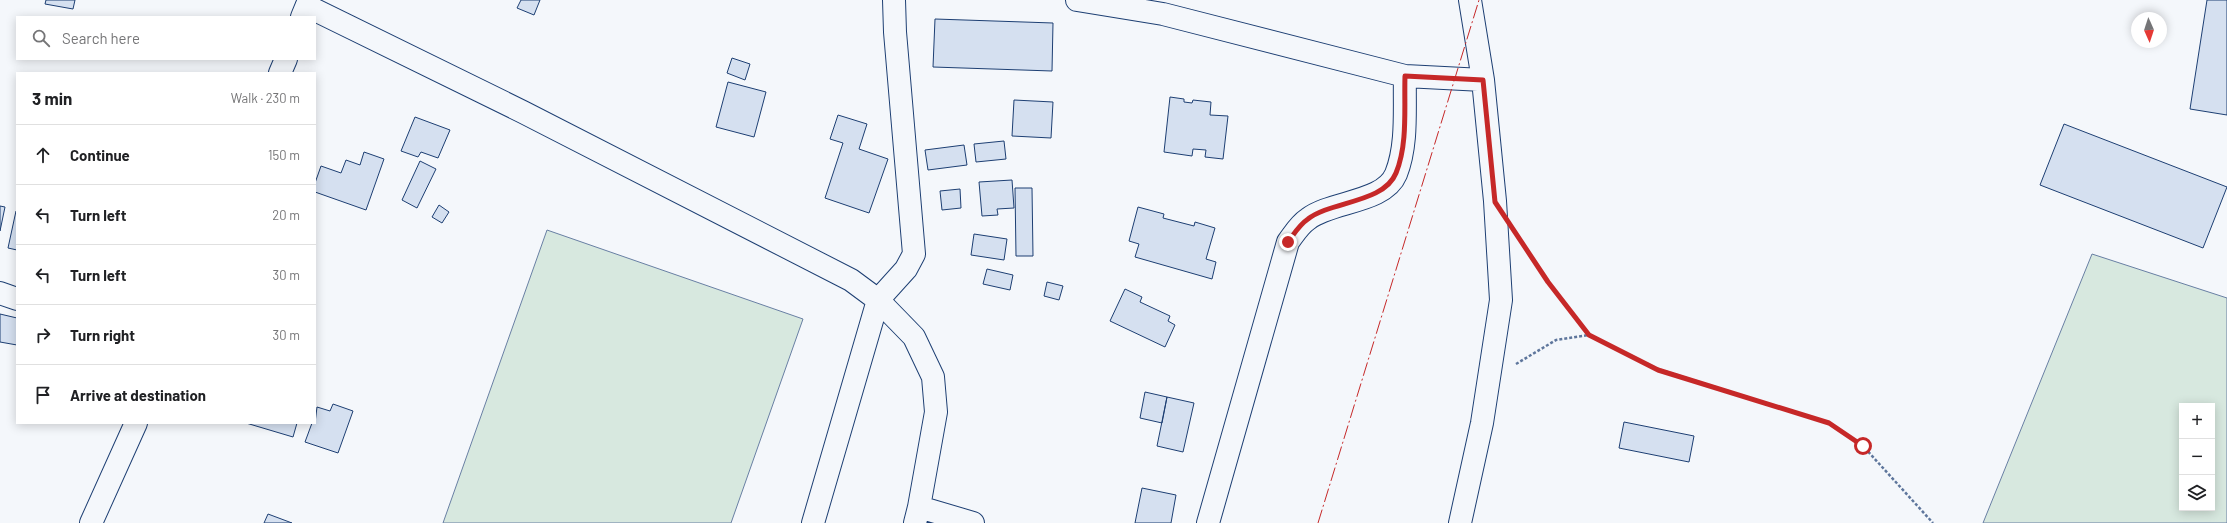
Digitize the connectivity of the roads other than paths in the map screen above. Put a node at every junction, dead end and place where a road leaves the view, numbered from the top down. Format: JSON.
{"nodes":[{"id":1,"x":894,"y":0,"type":"edge"},
{"id":2,"x":1077,"y":0,"type":"edge"},
{"id":3,"x":1470,"y":0,"type":"edge"},
{"id":4,"x":306,"y":8,"type":"edge"},
{"id":5,"x":286,"y":60,"type":"edge"},
{"id":6,"x":280,"y":72,"type":"edge"},
{"id":7,"x":1405,"y":76,"type":"junction"},
{"id":8,"x":1483,"y":80,"type":"junction"},
{"id":9,"x":0,"y":293,"type":"edge"},
{"id":10,"x":16,"y":299,"type":"edge"},
{"id":11,"x":878,"y":300,"type":"junction"},
{"id":12,"x":136,"y":424,"type":"edge"},
{"id":13,"x":917,"y":515,"type":"edge"},
{"id":14,"x":91,"y":523,"type":"edge"},
{"id":15,"x":813,"y":523,"type":"edge"},
{"id":16,"x":972,"y":523,"type":"edge"},
{"id":17,"x":1208,"y":523,"type":"edge"},
{"id":18,"x":1460,"y":523,"type":"edge"}],
"edges":[{"from":1,"to":11,"type":"street"},
{"from":2,"to":7,"type":"street"},
{"from":3,"to":8,"type":"street"},
{"from":4,"to":11,"type":"street"},
{"from":5,"to":6,"type":"street"},
{"from":7,"to":8,"type":"street"},
{"from":7,"to":17,"type":"street"},
{"from":8,"to":18,"type":"street"},
{"from":9,"to":10,"type":"street"},
{"from":11,"to":13,"type":"street"},
{"from":11,"to":15,"type":"street"},
{"from":12,"to":14,"type":"street"},
{"from":13,"to":16,"type":"street"}]}
